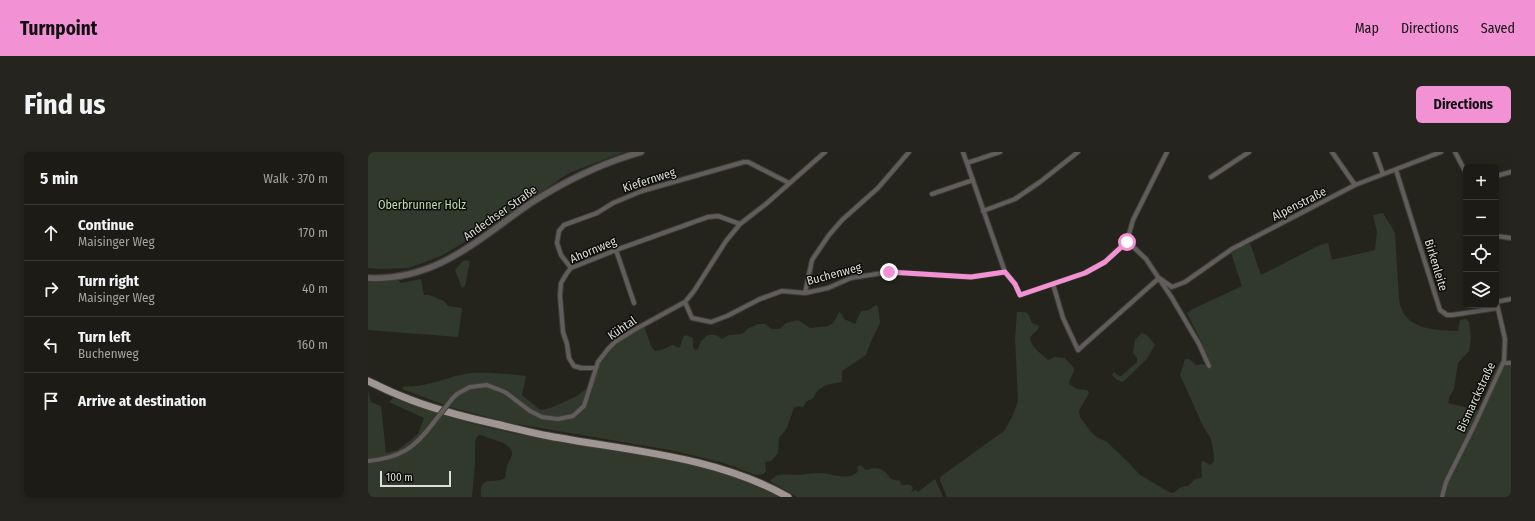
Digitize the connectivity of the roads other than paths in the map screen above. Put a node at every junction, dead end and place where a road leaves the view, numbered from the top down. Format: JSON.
{"nodes":[{"id":1,"x":641,"y":152,"type":"edge"},
{"id":2,"x":825,"y":152,"type":"edge"},
{"id":3,"x":909,"y":152,"type":"edge"},
{"id":4,"x":963,"y":152,"type":"edge"},
{"id":5,"x":1000,"y":152,"type":"edge"},
{"id":6,"x":1078,"y":152,"type":"edge"},
{"id":7,"x":1167,"y":152,"type":"edge"},
{"id":8,"x":1249,"y":152,"type":"edge"},
{"id":9,"x":1332,"y":152,"type":"edge"},
{"id":10,"x":1374,"y":152,"type":"edge"},
{"id":11,"x":1441,"y":152,"type":"edge"},
{"id":12,"x":1455,"y":152,"type":"edge"},
{"id":13,"x":967,"y":163,"type":"junction"},
{"id":14,"x":1463,"y":167,"type":"edge"},
{"id":15,"x":1396,"y":170,"type":"junction"},
{"id":16,"x":1511,"y":172,"type":"edge"},
{"id":17,"x":1383,"y":174,"type":"junction"},
{"id":18,"x":1499,"y":175,"type":"edge"},
{"id":19,"x":1211,"y":177,"type":"dead end"},
{"id":20,"x":973,"y":180,"type":"junction"},
{"id":21,"x":789,"y":183,"type":"junction"},
{"id":22,"x":1355,"y":185,"type":"junction"},
{"id":23,"x":932,"y":194,"type":"dead end"},
{"id":24,"x":983,"y":211,"type":"junction"},
{"id":25,"x":740,"y":224,"type":"junction"},
{"id":26,"x":1499,"y":236,"type":"edge"},
{"id":27,"x":1511,"y":238,"type":"edge"},
{"id":28,"x":1127,"y":242,"type":"junction"},
{"id":29,"x":616,"y":250,"type":"junction"},
{"id":30,"x":571,"y":268,"type":"junction"},
{"id":31,"x":1005,"y":272,"type":"junction"},
{"id":32,"x":368,"y":278,"type":"edge"},
{"id":33,"x":1159,"y":278,"type":"junction"},
{"id":34,"x":1053,"y":284,"type":"junction"},
{"id":35,"x":805,"y":292,"type":"junction"},
{"id":36,"x":1511,"y":299,"type":"edge"},
{"id":37,"x":1499,"y":301,"type":"edge"},
{"id":38,"x":685,"y":302,"type":"junction"},
{"id":39,"x":634,"y":303,"type":"dead end"},
{"id":40,"x":1498,"y":308,"type":"joint"},
{"id":41,"x":1503,"y":363,"type":"junction"},
{"id":42,"x":1511,"y":364,"type":"edge"},
{"id":43,"x":1209,"y":366,"type":"dead end"},
{"id":44,"x":596,"y":368,"type":"junction"},
{"id":45,"x":368,"y":381,"type":"edge"},
{"id":46,"x":368,"y":461,"type":"edge"},
{"id":47,"x":788,"y":497,"type":"edge"},
{"id":48,"x":1442,"y":497,"type":"edge"}],
"edges":[{"from":1,"to":32,"type":"street","name":"Andechser Straße"},
{"from":2,"to":21,"type":"street","name":"Kühtal"},
{"from":3,"to":35,"type":"street"},
{"from":4,"to":13,"type":"street"},
{"from":5,"to":13,"type":"street"},
{"from":6,"to":24,"type":"street"},
{"from":7,"to":28,"type":"street"},
{"from":8,"to":19,"type":"street"},
{"from":9,"to":22,"type":"street"},
{"from":10,"to":17,"type":"street"},
{"from":11,"to":15,"type":"street","name":"Alpenstraße"},
{"from":12,"to":14,"type":"street"},
{"from":13,"to":20,"type":"street"},
{"from":15,"to":17,"type":"street","name":"Alpenstraße"},
{"from":15,"to":40,"type":"street","name":"Birkenleite"},
{"from":16,"to":18,"type":"street"},
{"from":17,"to":22,"type":"street","name":"Alpenstraße"},
{"from":20,"to":23,"type":"street"},
{"from":20,"to":24,"type":"street"},
{"from":21,"to":25,"type":"street","name":"Kühtal"},
{"from":21,"to":30,"type":"street","name":"Kiefernweg"},
{"from":22,"to":33,"type":"street","name":"Alpenstraße"},
{"from":24,"to":31,"type":"street"},
{"from":25,"to":29,"type":"street","name":"Ahornweg"},
{"from":25,"to":38,"type":"street","name":"Kühtal"},
{"from":26,"to":27,"type":"street"},
{"from":28,"to":33,"type":"street"},
{"from":28,"to":34,"type":"street"},
{"from":29,"to":30,"type":"street","name":"Ahornweg"},
{"from":29,"to":39,"type":"street"},
{"from":30,"to":44,"type":"street","name":"Ahornweg"},
{"from":31,"to":34,"type":"street"},
{"from":31,"to":35,"type":"street","name":"Buchenweg"},
{"from":33,"to":34,"type":"street"},
{"from":33,"to":43,"type":"street"},
{"from":35,"to":38,"type":"street","name":"Buchenweg"},
{"from":36,"to":37,"type":"street"},
{"from":38,"to":44,"type":"street","name":"Kühtal"},
{"from":40,"to":41,"type":"street","name":"Bismarckstraße"},
{"from":41,"to":42,"type":"street"},
{"from":41,"to":48,"type":"street","name":"Bismarckstraße"},
{"from":44,"to":46,"type":"street","name":"Kühtal","bridge":true},
{"from":45,"to":47,"type":"main road"}]}
